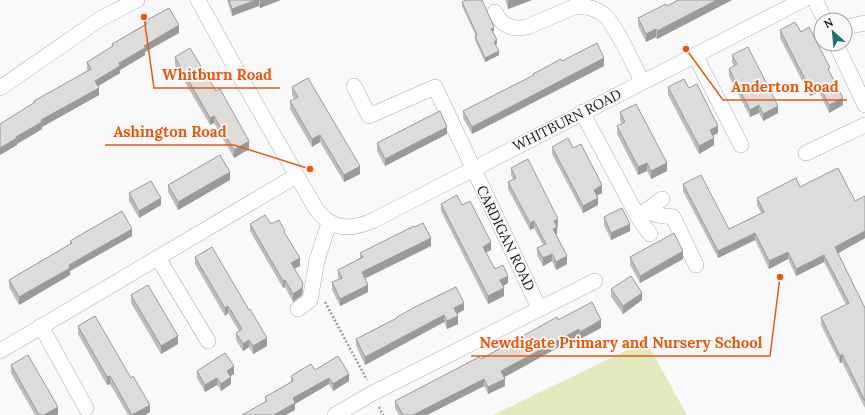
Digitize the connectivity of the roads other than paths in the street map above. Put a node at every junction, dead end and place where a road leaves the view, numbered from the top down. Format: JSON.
{"nodes":[{"id":1,"x":138,"y":0,"type":"edge"},
{"id":2,"x":198,"y":0,"type":"edge"},
{"id":3,"x":803,"y":0,"type":"edge"},
{"id":4,"x":815,"y":0,"type":"edge"},
{"id":5,"x":496,"y":12,"type":"dead end"},
{"id":6,"x":820,"y":12,"type":"edge"},
{"id":7,"x":865,"y":23,"type":"edge"},
{"id":8,"x":853,"y":25,"type":"edge"},
{"id":9,"x":840,"y":52,"type":"edge"},
{"id":10,"x":695,"y":55,"type":"junction"},
{"id":11,"x":642,"y":82,"type":"junction"},
{"id":12,"x":354,"y":86,"type":"dead end"},
{"id":13,"x":0,"y":88,"type":"edge"},
{"id":14,"x":865,"y":105,"type":"edge"},
{"id":15,"x":582,"y":112,"type":"junction"},
{"id":16,"x":865,"y":125,"type":"edge"},
{"id":17,"x":741,"y":145,"type":"dead end"},
{"id":18,"x":806,"y":153,"type":"dead end"},
{"id":19,"x":472,"y":168,"type":"junction"},
{"id":20,"x":296,"y":176,"type":"junction"},
{"id":21,"x":662,"y":199,"type":"dead end"},
{"id":22,"x":642,"y":214,"type":"junction"},
{"id":23,"x":329,"y":223,"type":"junction"},
{"id":24,"x":650,"y":234,"type":"dead end"},
{"id":25,"x":158,"y":258,"type":"junction"},
{"id":26,"x":696,"y":265,"type":"dead end"},
{"id":27,"x":595,"y":280,"type":"dead end"},
{"id":28,"x":539,"y":308,"type":"junction"},
{"id":29,"x":298,"y":309,"type":"dead end"},
{"id":30,"x":41,"y":326,"type":"junction"},
{"id":31,"x":208,"y":341,"type":"dead end"},
{"id":32,"x":0,"y":351,"type":"edge"},
{"id":33,"x":86,"y":408,"type":"dead end"},
{"id":34,"x":335,"y":415,"type":"edge"}],
"edges":[{"from":1,"to":13,"type":"street"},
{"from":2,"to":20,"type":"street"},
{"from":3,"to":10,"type":"street","name":"WHITBURN ROAD"},
{"from":4,"to":6,"type":"street"},
{"from":5,"to":11,"type":"street"},
{"from":7,"to":8,"type":"street"},
{"from":9,"to":14,"type":"street"},
{"from":10,"to":11,"type":"street","name":"WHITBURN ROAD"},
{"from":10,"to":17,"type":"street"},
{"from":11,"to":15,"type":"street","name":"WHITBURN ROAD"},
{"from":12,"to":19,"type":"street","name":"CARDIGAN ROAD"},
{"from":15,"to":19,"type":"street","name":"WHITBURN ROAD"},
{"from":15,"to":22,"type":"street"},
{"from":16,"to":18,"type":"street"},
{"from":19,"to":23,"type":"street","name":"WHITBURN ROAD"},
{"from":19,"to":28,"type":"street","name":"CARDIGAN ROAD"},
{"from":20,"to":23,"type":"street"},
{"from":20,"to":25,"type":"street"},
{"from":21,"to":22,"type":"street"},
{"from":22,"to":24,"type":"street"},
{"from":22,"to":26,"type":"street"},
{"from":23,"to":29,"type":"street"},
{"from":25,"to":30,"type":"street"},
{"from":25,"to":31,"type":"street"},
{"from":27,"to":28,"type":"street","name":"CARDIGAN ROAD"},
{"from":28,"to":34,"type":"street","name":"CARDIGAN ROAD"},
{"from":30,"to":32,"type":"street"},
{"from":30,"to":33,"type":"street"}]}
